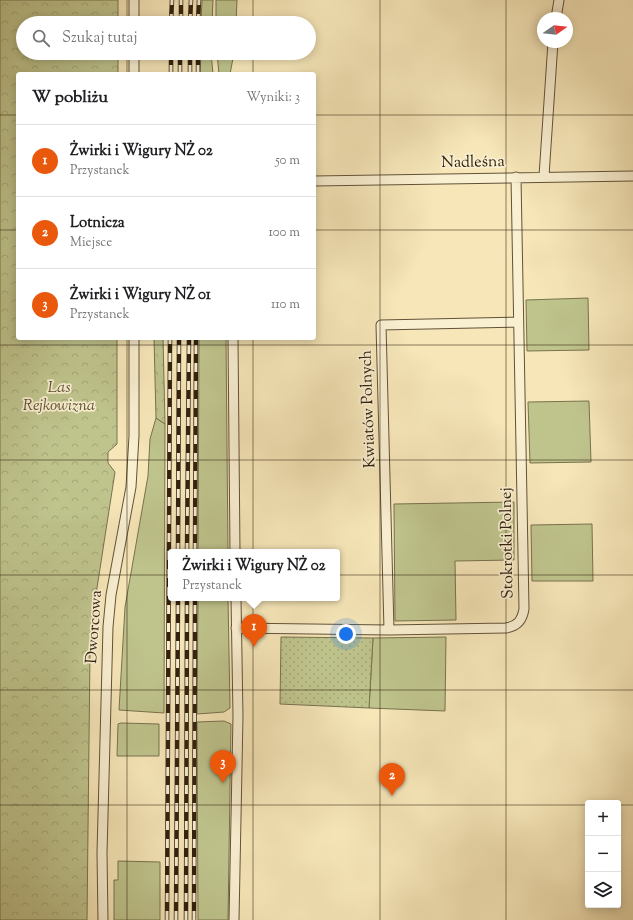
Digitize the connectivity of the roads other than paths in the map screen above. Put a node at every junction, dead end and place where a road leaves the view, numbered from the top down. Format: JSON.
{"nodes":[{"id":1,"x":134,"y":0,"type":"edge"},
{"id":2,"x":559,"y":0,"type":"edge"},
{"id":3,"x":557,"y":12,"type":"edge"},
{"id":4,"x":134,"y":16,"type":"edge"},
{"id":5,"x":553,"y":48,"type":"edge"},
{"id":6,"x":134,"y":60,"type":"edge"},
{"id":7,"x":134,"y":72,"type":"edge"},
{"id":8,"x":544,"y":176,"type":"junction"},
{"id":9,"x":633,"y":176,"type":"edge"},
{"id":10,"x":516,"y":177,"type":"junction"},
{"id":11,"x":316,"y":181,"type":"edge"},
{"id":12,"x":518,"y":322,"type":"junction"},
{"id":13,"x":134,"y":340,"type":"edge"},
{"id":14,"x":233,"y":340,"type":"edge"},
{"id":15,"x":235,"y":549,"type":"edge"},
{"id":16,"x":236,"y":601,"type":"edge"},
{"id":17,"x":236,"y":628,"type":"junction"},
{"id":18,"x":389,"y":630,"type":"junction"},
{"id":19,"x":103,"y":920,"type":"edge"},
{"id":20,"x":234,"y":920,"type":"edge"}],
"edges":[{"from":1,"to":4,"type":"street"},
{"from":2,"to":3,"type":"street"},
{"from":5,"to":8,"type":"street"},
{"from":6,"to":7,"type":"street"},
{"from":8,"to":9,"type":"street","name":"Nadleśna"},
{"from":8,"to":10,"type":"street","name":"Nadleśna"},
{"from":10,"to":11,"type":"street","name":"Nadleśna"},
{"from":10,"to":12,"type":"street","name":"Stokrotki Polnej"},
{"from":12,"to":18,"type":"street","name":"Stokrotki Polnej"},
{"from":12,"to":18,"type":"street","name":"Kwiatów Polnych"},
{"from":13,"to":19,"type":"street","name":"Dworcowa"},
{"from":14,"to":15,"type":"street"},
{"from":16,"to":17,"type":"street"},
{"from":17,"to":18,"type":"street","name":"Stokrotki Polnej"},
{"from":17,"to":20,"type":"street"}]}
